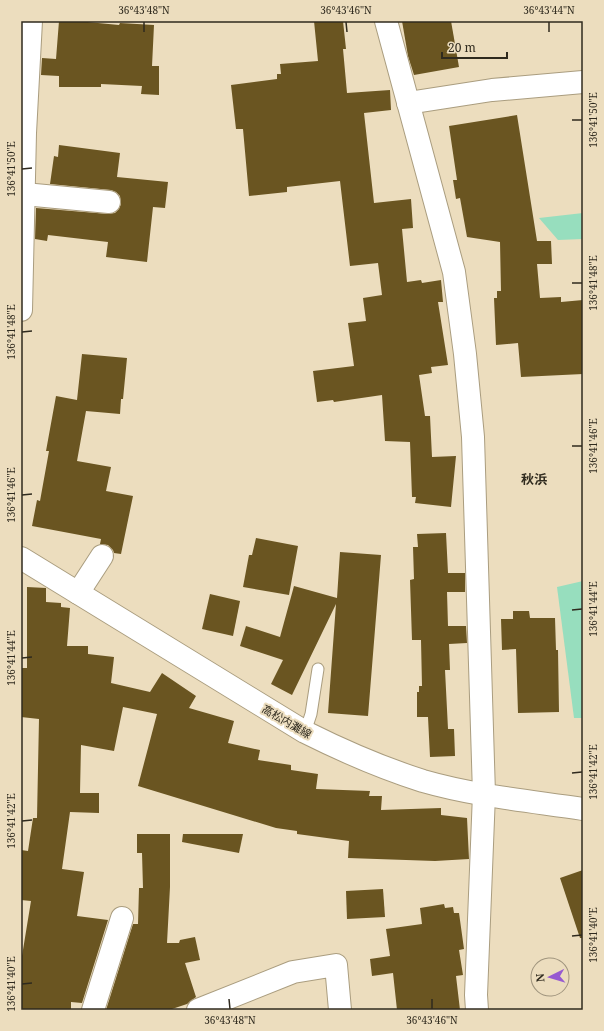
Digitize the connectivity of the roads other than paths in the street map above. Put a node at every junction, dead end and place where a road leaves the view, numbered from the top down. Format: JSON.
{"nodes":[{"id":1,"x":31,"y":21,"type":"edge"},
{"id":2,"x":386,"y":21,"type":"edge"},
{"id":3,"x":583,"y":82,"type":"edge"},
{"id":4,"x":408,"y":103,"type":"junction"},
{"id":5,"x":24,"y":194,"type":"junction"},
{"id":6,"x":109,"y":202,"type":"dead end"},
{"id":7,"x":21,"y":310,"type":"edge"},
{"id":8,"x":102,"y":556,"type":"dead end"},
{"id":9,"x":21,"y":558,"type":"edge"},
{"id":10,"x":78,"y":593,"type":"junction"},
{"id":11,"x":318,"y":669,"type":"dead end"},
{"id":12,"x":305,"y":732,"type":"junction"},
{"id":13,"x":484,"y":794,"type":"junction"},
{"id":14,"x":583,"y":809,"type":"edge"},
{"id":15,"x":122,"y":918,"type":"dead end"},
{"id":16,"x":94,"y":1010,"type":"edge"},
{"id":17,"x":198,"y":1010,"type":"edge"},
{"id":18,"x":340,"y":1010,"type":"edge"},
{"id":19,"x":477,"y":1010,"type":"edge"}],
"edges":[{"from":1,"to":5,"type":"street"},
{"from":2,"to":4,"type":"street"},
{"from":3,"to":4,"type":"street"},
{"from":4,"to":13,"type":"street"},
{"from":5,"to":6,"type":"street"},
{"from":5,"to":7,"type":"street"},
{"from":8,"to":10,"type":"street"},
{"from":9,"to":10,"type":"street","name":"高松内灘線"},
{"from":10,"to":12,"type":"street","name":"高松内灘線"},
{"from":11,"to":12,"type":"lane"},
{"from":12,"to":13,"type":"street","name":"高松内灘線"},
{"from":13,"to":14,"type":"street","name":"高松内灘線"},
{"from":13,"to":19,"type":"street"},
{"from":15,"to":16,"type":"street"},
{"from":17,"to":18,"type":"street"}]}
